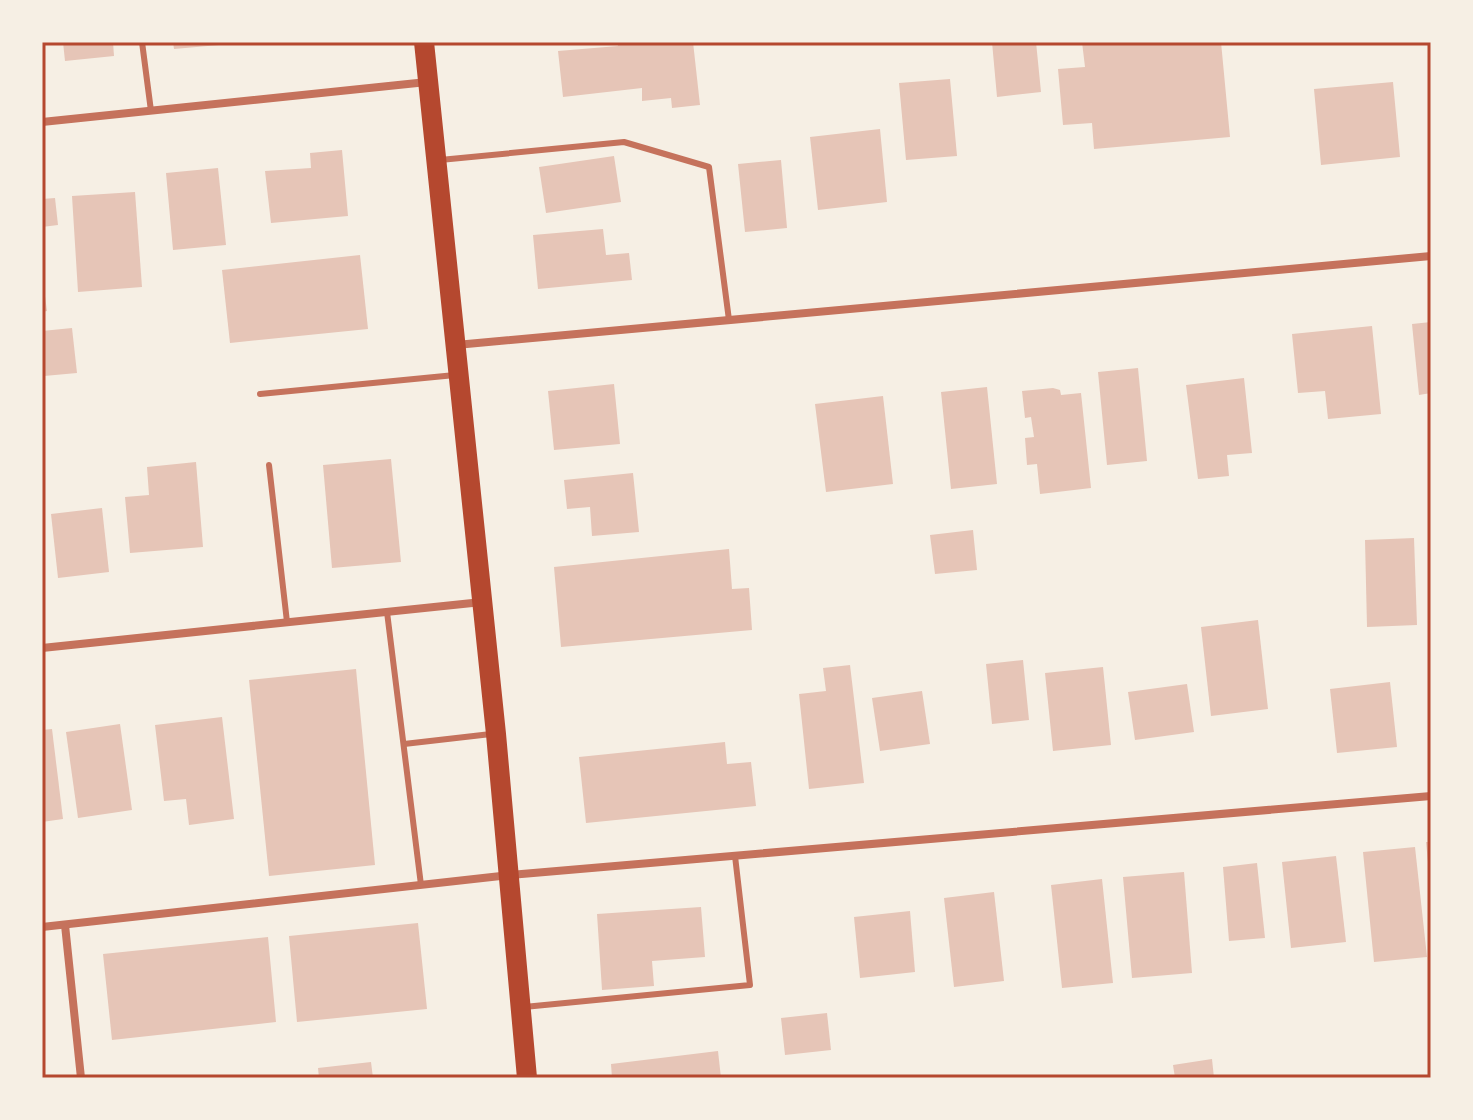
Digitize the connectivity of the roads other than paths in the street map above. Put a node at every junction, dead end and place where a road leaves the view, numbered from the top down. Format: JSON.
{"nodes":[{"id":1,"x":142,"y":42,"type":"edge"},
{"id":2,"x":424,"y":42,"type":"edge"},
{"id":3,"x":428,"y":82,"type":"junction"},
{"id":4,"x":151,"y":111,"type":"junction"},
{"id":5,"x":42,"y":122,"type":"edge"},
{"id":6,"x":436,"y":160,"type":"junction"},
{"id":7,"x":1431,"y":256,"type":"edge"},
{"id":8,"x":729,"y":320,"type":"junction"},
{"id":9,"x":456,"y":345,"type":"junction"},
{"id":10,"x":459,"y":374,"type":"junction"},
{"id":11,"x":260,"y":394,"type":"dead end"},
{"id":12,"x":269,"y":465,"type":"dead end"},
{"id":13,"x":483,"y":602,"type":"junction"},
{"id":14,"x":387,"y":612,"type":"junction"},
{"id":15,"x":287,"y":622,"type":"junction"},
{"id":16,"x":42,"y":648,"type":"edge"},
{"id":17,"x":496,"y":734,"type":"junction"},
{"id":18,"x":404,"y":744,"type":"junction"},
{"id":19,"x":1431,"y":796,"type":"edge"},
{"id":20,"x":735,"y":856,"type":"junction"},
{"id":21,"x":510,"y":875,"type":"junction"},
{"id":22,"x":421,"y":885,"type":"junction"},
{"id":23,"x":65,"y":925,"type":"junction"},
{"id":24,"x":42,"y":927,"type":"edge"},
{"id":25,"x":521,"y":1008,"type":"junction"},
{"id":26,"x":81,"y":1078,"type":"edge"},
{"id":27,"x":527,"y":1078,"type":"edge"}],
"edges":[{"from":1,"to":4,"type":"lane"},
{"from":2,"to":3,"type":"main road"},
{"from":3,"to":4,"type":"street"},
{"from":3,"to":6,"type":"main road"},
{"from":4,"to":5,"type":"street"},
{"from":6,"to":8,"type":"lane"},
{"from":6,"to":9,"type":"main road"},
{"from":7,"to":8,"type":"street"},
{"from":8,"to":9,"type":"street"},
{"from":9,"to":10,"type":"main road"},
{"from":10,"to":11,"type":"lane"},
{"from":10,"to":13,"type":"main road"},
{"from":12,"to":15,"type":"lane"},
{"from":13,"to":14,"type":"street"},
{"from":13,"to":17,"type":"main road"},
{"from":14,"to":15,"type":"street"},
{"from":14,"to":18,"type":"lane"},
{"from":15,"to":16,"type":"street"},
{"from":17,"to":18,"type":"lane"},
{"from":17,"to":21,"type":"main road"},
{"from":18,"to":22,"type":"lane"},
{"from":19,"to":20,"type":"street"},
{"from":20,"to":21,"type":"street"},
{"from":20,"to":25,"type":"lane"},
{"from":21,"to":22,"type":"street"},
{"from":21,"to":25,"type":"main road"},
{"from":22,"to":23,"type":"street"},
{"from":23,"to":24,"type":"street"},
{"from":23,"to":26,"type":"street"},
{"from":25,"to":27,"type":"main road"}]}
